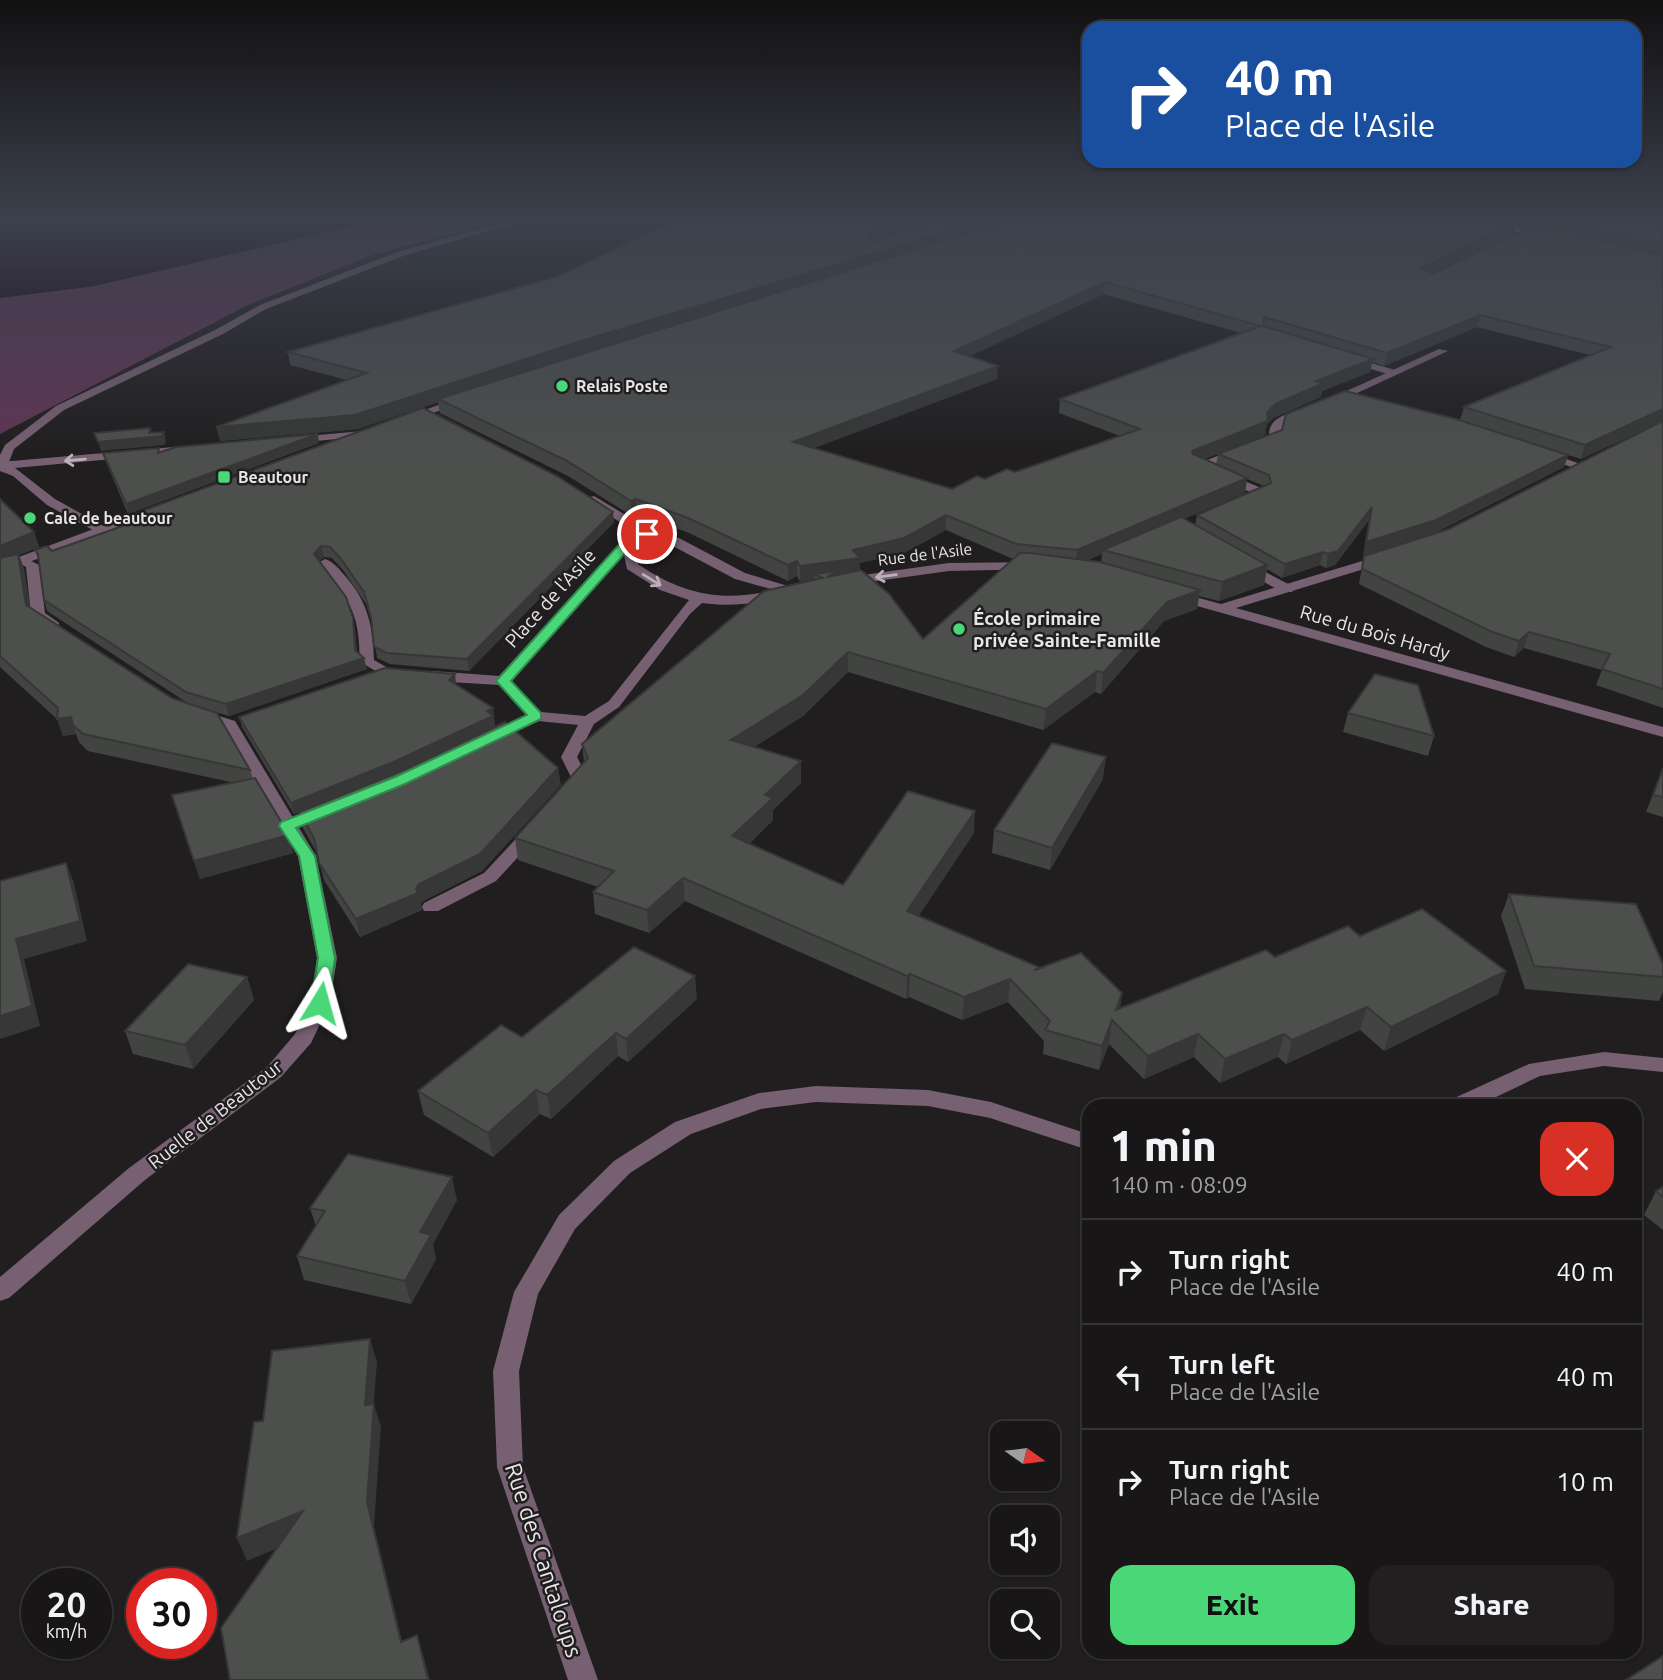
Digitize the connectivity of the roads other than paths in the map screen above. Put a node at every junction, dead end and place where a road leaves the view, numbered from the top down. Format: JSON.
{"nodes":[{"id":1,"x":290,"y":296,"type":"edge"},
{"id":2,"x":1443,"y":351,"type":"edge"},
{"id":3,"x":1341,"y":357,"type":"edge"},
{"id":4,"x":1391,"y":372,"type":"junction"},
{"id":5,"x":1345,"y":394,"type":"junction"},
{"id":6,"x":476,"y":395,"type":"edge"},
{"id":7,"x":1333,"y":399,"type":"edge"},
{"id":8,"x":1368,"y":401,"type":"edge"},
{"id":9,"x":1321,"y":404,"type":"edge"},
{"id":10,"x":427,"y":412,"type":"junction"},
{"id":11,"x":439,"y":418,"type":"edge"},
{"id":12,"x":393,"y":422,"type":"edge"},
{"id":13,"x":281,"y":441,"type":"edge"},
{"id":14,"x":199,"y":449,"type":"edge"},
{"id":15,"x":1532,"y":450,"type":"edge"},
{"id":16,"x":313,"y":452,"type":"edge"},
{"id":17,"x":1,"y":466,"type":"edge"},
{"id":18,"x":1556,"y":478,"type":"edge"},
{"id":19,"x":584,"y":494,"type":"edge"},
{"id":20,"x":1238,"y":503,"type":"edge"},
{"id":21,"x":162,"y":507,"type":"edge"},
{"id":22,"x":100,"y":530,"type":"junction"},
{"id":23,"x":647,"y":534,"type":"junction"},
{"id":24,"x":629,"y":542,"type":"junction"},
{"id":25,"x":1400,"y":552,"type":"edge"},
{"id":26,"x":23,"y":561,"type":"junction"},
{"id":27,"x":1239,"y":562,"type":"edge"},
{"id":28,"x":325,"y":563,"type":"edge"},
{"id":29,"x":1041,"y":567,"type":"edge"},
{"id":30,"x":0,"y":569,"type":"edge"},
{"id":31,"x":1287,"y":589,"type":"junction"},
{"id":32,"x":788,"y":590,"type":"junction"},
{"id":33,"x":1162,"y":592,"type":"edge"},
{"id":34,"x":697,"y":600,"type":"junction"},
{"id":35,"x":1222,"y":608,"type":"junction"},
{"id":36,"x":72,"y":637,"type":"edge"},
{"id":37,"x":386,"y":671,"type":"junction"},
{"id":38,"x":359,"y":680,"type":"edge"},
{"id":39,"x":503,"y":681,"type":"junction"},
{"id":40,"x":183,"y":709,"type":"edge"},
{"id":41,"x":536,"y":716,"type":"junction"},
{"id":42,"x":588,"y":720,"type":"junction"},
{"id":43,"x":1663,"y":732,"type":"edge"},
{"id":44,"x":474,"y":746,"type":"edge"},
{"id":45,"x":562,"y":798,"type":"edge"},
{"id":46,"x":544,"y":818,"type":"edge"},
{"id":47,"x":431,"y":907,"type":"dead end"},
{"id":48,"x":1663,"y":1065,"type":"edge"},
{"id":49,"x":1473,"y":1099,"type":"edge"},
{"id":50,"x":1082,"y":1140,"type":"edge"},
{"id":51,"x":0,"y":1291,"type":"edge"},
{"id":52,"x":583,"y":1680,"type":"edge"}],
"edges":[{"from":1,"to":17,"type":"street"},
{"from":2,"to":4,"type":"street"},
{"from":3,"to":4,"type":"street"},
{"from":4,"to":5,"type":"street"},
{"from":5,"to":7,"type":"street"},
{"from":5,"to":8,"type":"street"},
{"from":6,"to":10,"type":"street"},
{"from":9,"to":20,"type":"street"},
{"from":10,"to":11,"type":"street"},
{"from":10,"to":12,"type":"street"},
{"from":13,"to":16,"type":"street"},
{"from":14,"to":17,"type":"street","one_way":true},
{"from":15,"to":18,"type":"street"},
{"from":17,"to":22,"type":"street"},
{"from":19,"to":23,"type":"street","name":"Rue de l'Asile"},
{"from":21,"to":22,"type":"street"},
{"from":22,"to":26,"type":"street"},
{"from":23,"to":24,"type":"street","name":"Place de l'Asile"},
{"from":23,"to":32,"type":"street","name":"Rue de l'Asile"},
{"from":24,"to":34,"type":"street","one_way":true},
{"from":24,"to":39,"type":"street","name":"Place de l'Asile"},
{"from":25,"to":31,"type":"street"},
{"from":26,"to":30,"type":"street"},
{"from":26,"to":36,"type":"street"},
{"from":27,"to":31,"type":"street"},
{"from":28,"to":37,"type":"street"},
{"from":29,"to":32,"type":"street","name":"Rue de l'Asile","one_way":true},
{"from":31,"to":35,"type":"street"},
{"from":32,"to":34,"type":"street"},
{"from":33,"to":35,"type":"street","name":"Rue du Bois Hardy"},
{"from":34,"to":42,"type":"street"},
{"from":35,"to":43,"type":"street","name":"Rue du Bois Hardy"},
{"from":37,"to":38,"type":"street"},
{"from":37,"to":39,"type":"street"},
{"from":39,"to":41,"type":"street"},
{"from":40,"to":51,"type":"street","name":"Ruelle de Beautour"},
{"from":41,"to":42,"type":"street"},
{"from":41,"to":44,"type":"street"},
{"from":42,"to":45,"type":"street"},
{"from":46,"to":47,"type":"street"},
{"from":48,"to":49,"type":"street"},
{"from":50,"to":52,"type":"street","name":"Rue des Cantaloups"}]}
